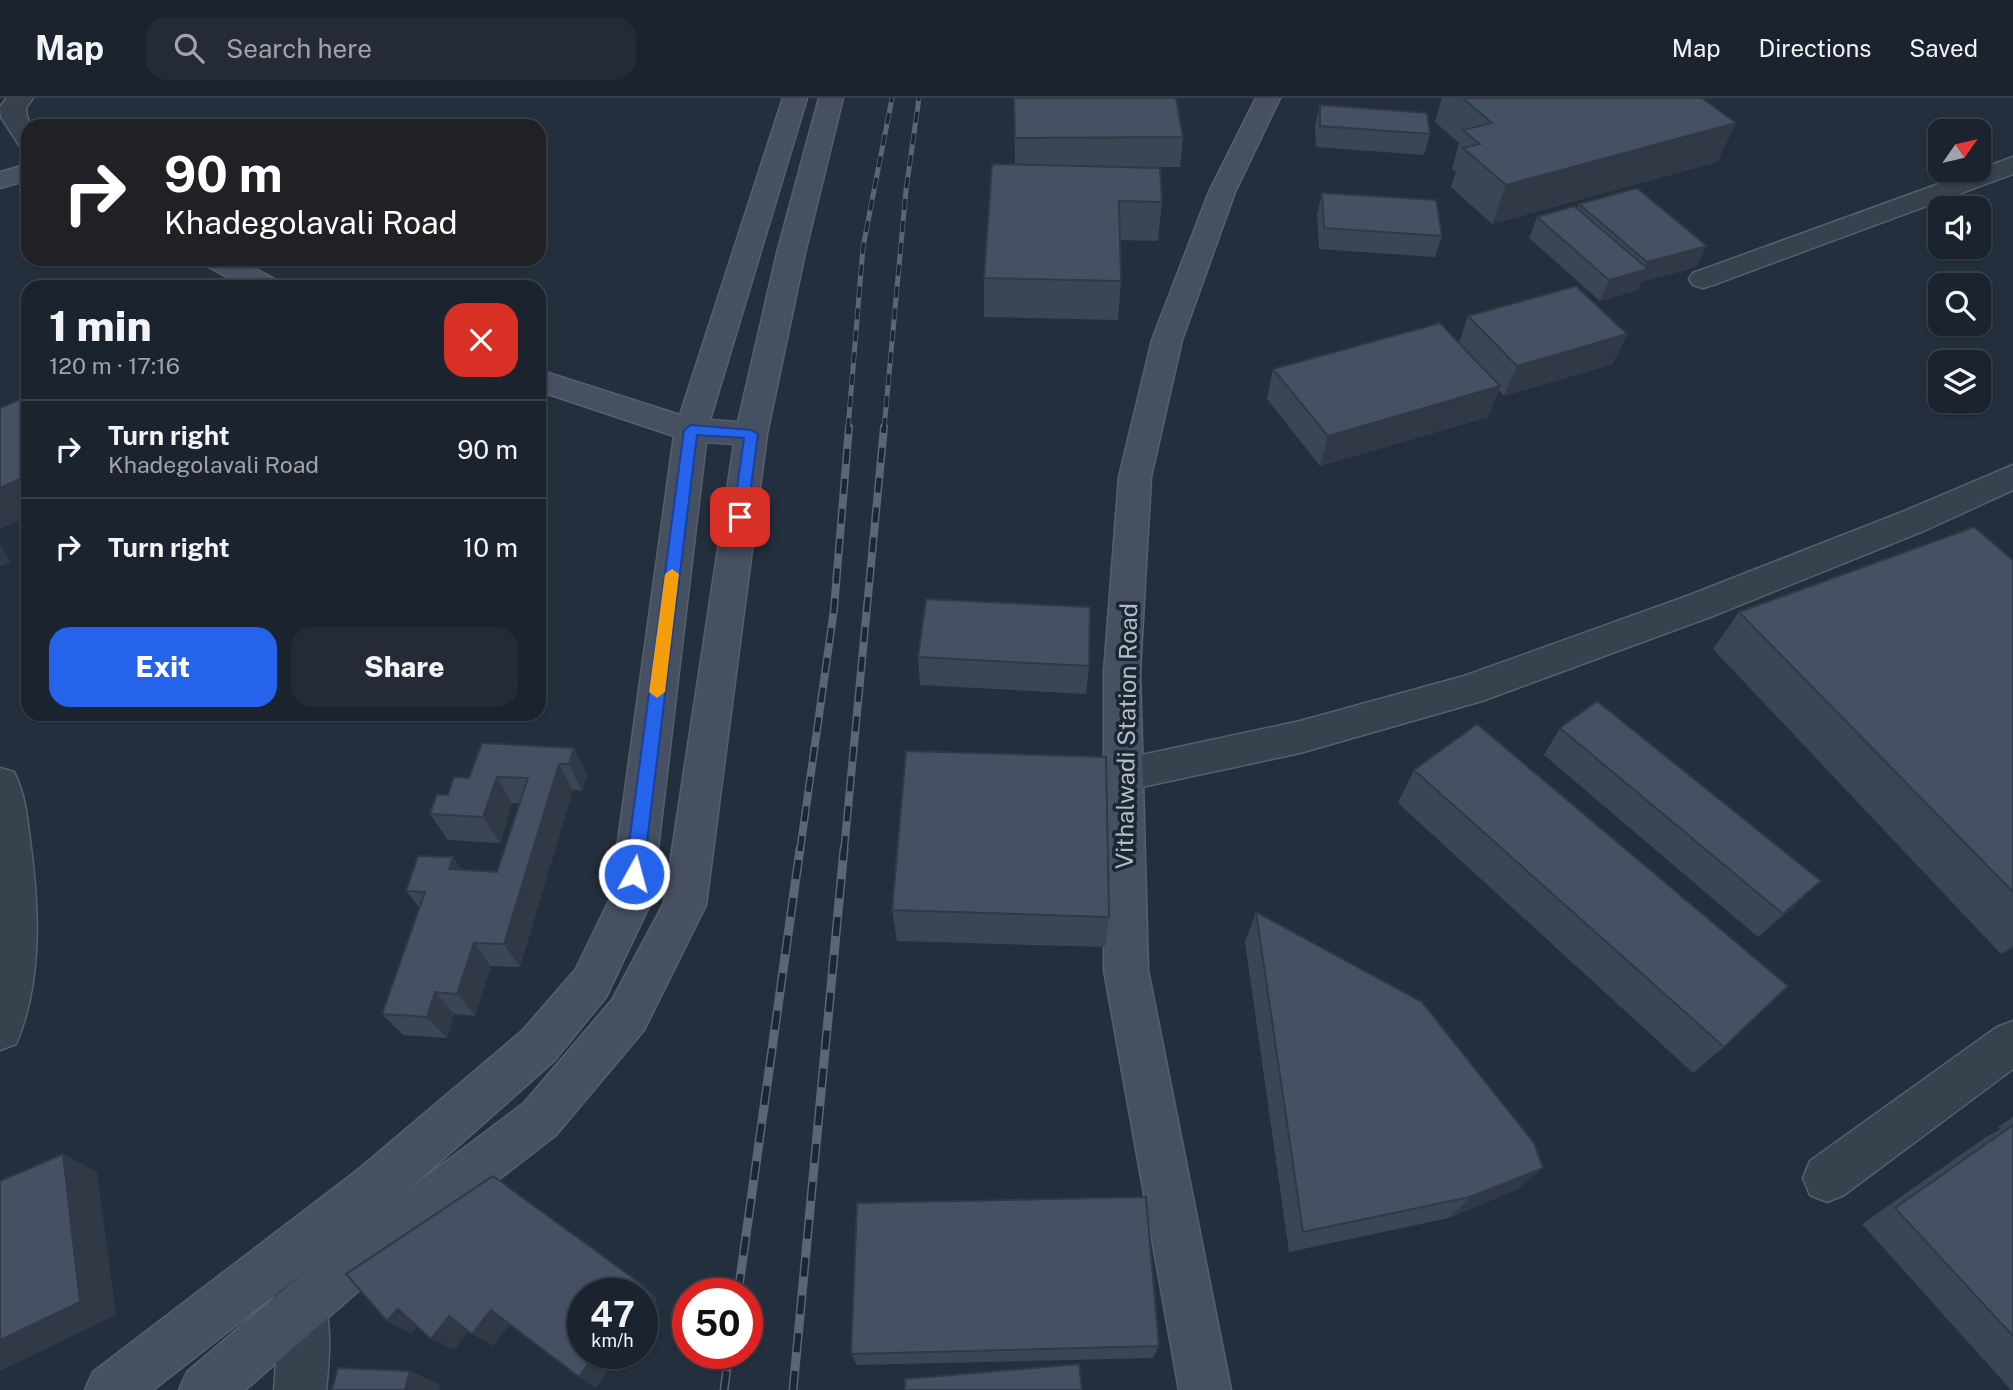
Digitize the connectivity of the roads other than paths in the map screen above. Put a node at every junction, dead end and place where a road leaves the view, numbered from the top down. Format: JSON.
{"nodes":[{"id":1,"x":21,"y":98,"type":"edge"},
{"id":2,"x":795,"y":98,"type":"edge"},
{"id":3,"x":831,"y":98,"type":"edge"},
{"id":4,"x":1268,"y":98,"type":"edge"},
{"id":5,"x":21,"y":128,"type":"edge"},
{"id":6,"x":2013,"y":165,"type":"edge"},
{"id":7,"x":21,"y":174,"type":"edge"},
{"id":8,"x":0,"y":180,"type":"edge"},
{"id":9,"x":228,"y":266,"type":"edge"},
{"id":10,"x":1703,"y":279,"type":"dead end"},
{"id":11,"x":255,"y":280,"type":"edge"},
{"id":12,"x":546,"y":382,"type":"edge"},
{"id":13,"x":691,"y":430,"type":"junction"},
{"id":14,"x":751,"y":434,"type":"junction"},
{"id":15,"x":2013,"y":477,"type":"edge"},
{"id":16,"x":1123,"y":775,"type":"junction"},
{"id":17,"x":0,"y":784,"type":"edge"},
{"id":18,"x":6,"y":974,"type":"edge"},
{"id":19,"x":0,"y":1029,"type":"edge"},
{"id":20,"x":2013,"y":1042,"type":"edge"},
{"id":21,"x":1827,"y":1178,"type":"dead end"},
{"id":22,"x":285,"y":1257,"type":"junction"},
{"id":23,"x":304,"y":1306,"type":"junction"},
{"id":24,"x":111,"y":1390,"type":"edge"},
{"id":25,"x":205,"y":1390,"type":"edge"},
{"id":26,"x":300,"y":1390,"type":"edge"},
{"id":27,"x":1205,"y":1390,"type":"edge"}],
"edges":[{"from":1,"to":5,"type":"street"},
{"from":2,"to":13,"type":"main road"},
{"from":3,"to":14,"type":"main road"},
{"from":4,"to":16,"type":"main road","name":"Vithalwadi Station Road"},
{"from":6,"to":10,"type":"street"},
{"from":7,"to":8,"type":"main road"},
{"from":9,"to":11,"type":"main road"},
{"from":12,"to":13,"type":"main road"},
{"from":13,"to":14,"type":"main road"},
{"from":13,"to":22,"type":"main road"},
{"from":14,"to":23,"type":"main road"},
{"from":15,"to":16,"type":"street"},
{"from":16,"to":27,"type":"main road","name":"Vithalwadi Station Road"},
{"from":17,"to":18,"type":"street"},
{"from":18,"to":19,"type":"street"},
{"from":20,"to":21,"type":"street"},
{"from":22,"to":23,"type":"street"},
{"from":22,"to":24,"type":"main road"},
{"from":23,"to":25,"type":"main road"},
{"from":23,"to":26,"type":"street"}]}
